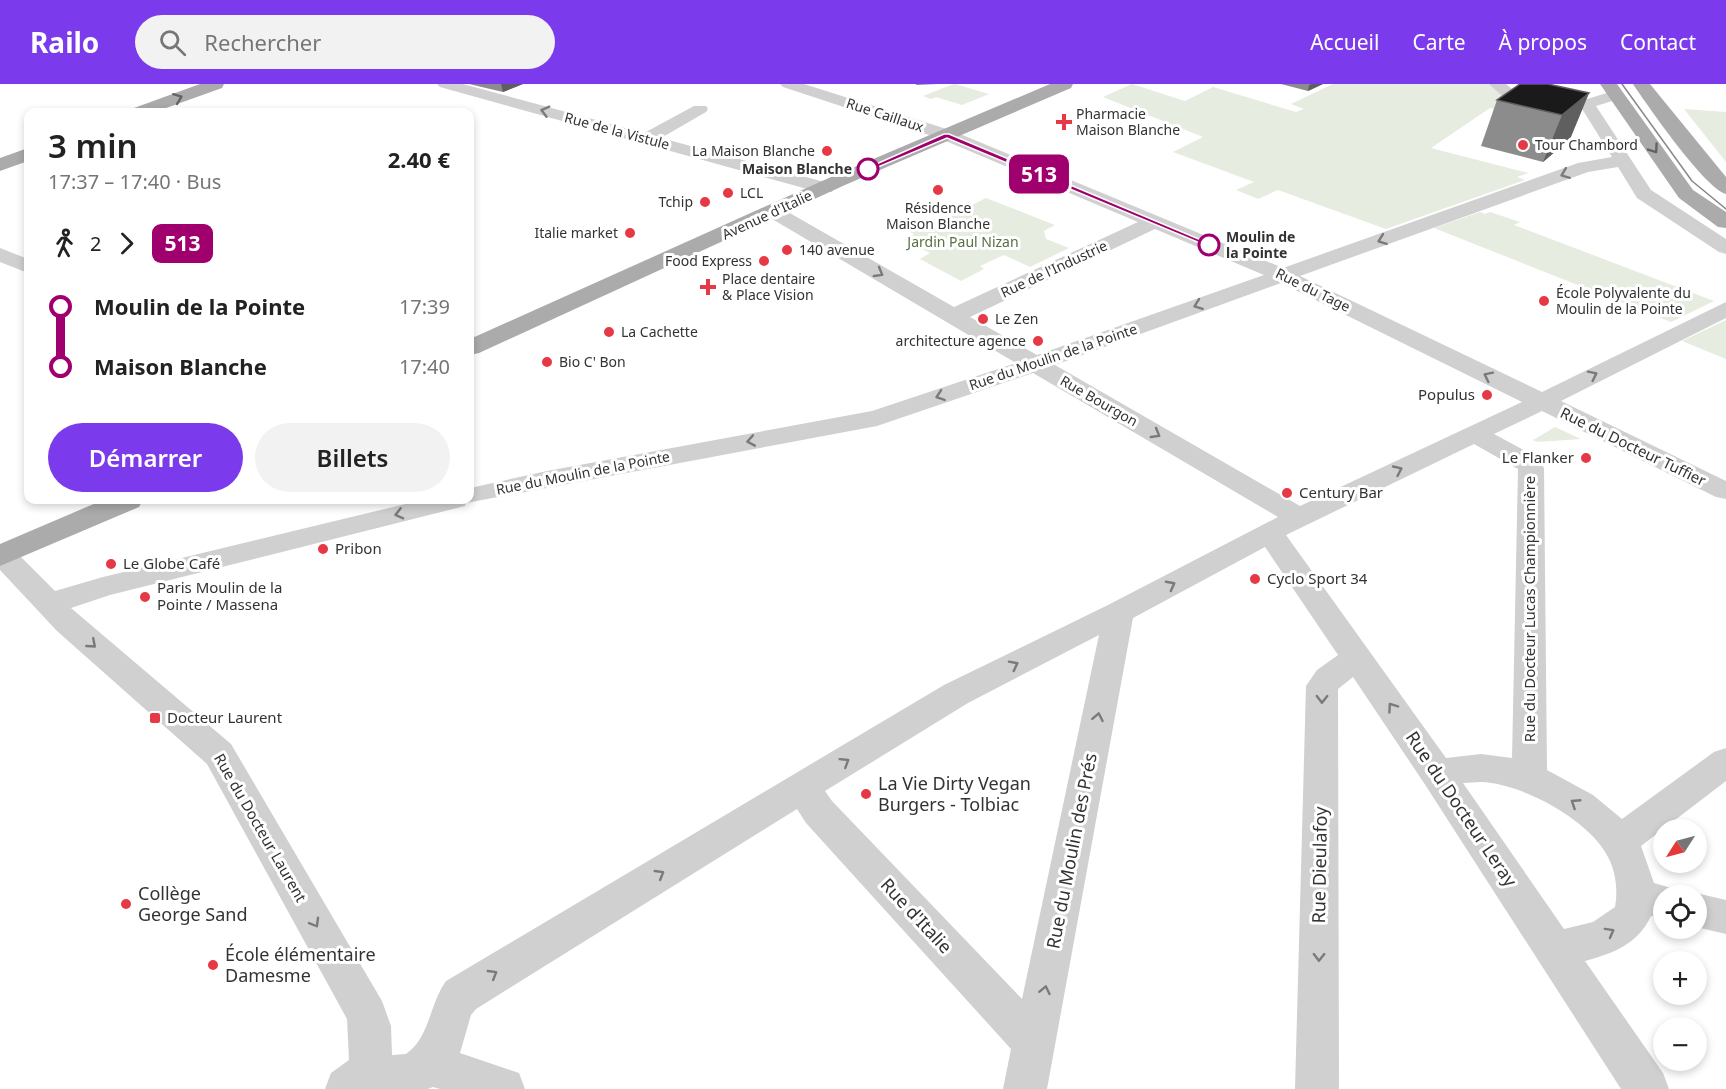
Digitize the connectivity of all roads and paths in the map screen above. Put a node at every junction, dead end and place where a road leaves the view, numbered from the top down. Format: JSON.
{"nodes":[{"id":1,"x":216,"y":84,"type":"edge"},
{"id":2,"x":445,"y":84,"type":"edge"},
{"id":3,"x":788,"y":84,"type":"edge"},
{"id":4,"x":1065,"y":84,"type":"edge"},
{"id":5,"x":1497,"y":84,"type":"edge"},
{"id":6,"x":1641,"y":84,"type":"edge"},
{"id":7,"x":1612,"y":89,"type":"edge"},
{"id":8,"x":151,"y":108,"type":"edge"},
{"id":9,"x":700,"y":108,"type":"dead end"},
{"id":10,"x":1560,"y":119,"type":"edge"},
{"id":11,"x":1581,"y":124,"type":"edge"},
{"id":12,"x":1601,"y":129,"type":"junction"},
{"id":13,"x":947,"y":135,"type":"junction"},
{"id":14,"x":646,"y":139,"type":"junction"},
{"id":15,"x":24,"y":156,"type":"edge"},
{"id":16,"x":1622,"y":161,"type":"junction"},
{"id":17,"x":0,"y":165,"type":"edge"},
{"id":18,"x":825,"y":188,"type":"junction"},
{"id":19,"x":1726,"y":188,"type":"edge"},
{"id":20,"x":774,"y":212,"type":"junction"},
{"id":21,"x":1673,"y":213,"type":"junction"},
{"id":22,"x":1721,"y":215,"type":"edge"},
{"id":23,"x":1153,"y":222,"type":"junction"},
{"id":24,"x":1726,"y":248,"type":"edge"},
{"id":25,"x":0,"y":254,"type":"edge"},
{"id":26,"x":24,"y":265,"type":"edge"},
{"id":27,"x":1282,"y":275,"type":"junction"},
{"id":28,"x":1726,"y":309,"type":"edge"},
{"id":29,"x":954,"y":316,"type":"junction"},
{"id":30,"x":474,"y":346,"type":"edge"},
{"id":31,"x":1035,"y":364,"type":"junction"},
{"id":32,"x":1541,"y":402,"type":"junction"},
{"id":33,"x":1475,"y":434,"type":"junction"},
{"id":34,"x":1726,"y":491,"type":"edge"},
{"id":35,"x":474,"y":495,"type":"edge"},
{"id":36,"x":119,"y":504,"type":"edge"},
{"id":37,"x":440,"y":504,"type":"edge"},
{"id":38,"x":1299,"y":517,"type":"junction"},
{"id":39,"x":1270,"y":533,"type":"junction"},
{"id":40,"x":1,"y":556,"type":"edge"},
{"id":41,"x":49,"y":604,"type":"junction"},
{"id":42,"x":1119,"y":612,"type":"junction"},
{"id":43,"x":1358,"y":658,"type":"junction"},
{"id":44,"x":1726,"y":762,"type":"edge"},
{"id":45,"x":1437,"y":773,"type":"junction"},
{"id":46,"x":1528,"y":779,"type":"junction"},
{"id":47,"x":803,"y":787,"type":"junction"},
{"id":48,"x":1619,"y":842,"type":"junction"},
{"id":49,"x":1650,"y":899,"type":"edge"},
{"id":50,"x":1707,"y":913,"type":"edge"},
{"id":51,"x":1726,"y":917,"type":"edge"},
{"id":52,"x":1555,"y":950,"type":"junction"},
{"id":53,"x":1034,"y":1043,"type":"junction"},
{"id":54,"x":430,"y":1064,"type":"junction"},
{"id":55,"x":374,"y":1071,"type":"edge"},
{"id":56,"x":503,"y":1089,"type":"edge"},
{"id":57,"x":1025,"y":1089,"type":"edge"},
{"id":58,"x":1317,"y":1089,"type":"edge"},
{"id":59,"x":1647,"y":1089,"type":"edge"}],
"edges":[{"from":8,"to":1,"type":"main road","one_way":true},
{"from":14,"to":2,"type":"street","name":"Rue de la Vistule","one_way":true},
{"from":3,"to":13,"type":"street","name":"Rue Caillaux"},
{"from":4,"to":13,"type":"main road","name":"Avenue d'Italie"},
{"from":5,"to":10,"type":"street"},
{"from":6,"to":19,"type":"main road"},
{"from":7,"to":12,"type":"street"},
{"from":7,"to":22,"type":"main road","one_way":true},
{"from":9,"to":14,"type":"street"},
{"from":11,"to":12,"type":"street"},
{"from":12,"to":16,"type":"street"},
{"from":13,"to":18,"type":"main road","name":"Avenue d'Italie"},
{"from":13,"to":23,"type":"street","name":"Rue du Tage"},
{"from":14,"to":18,"type":"street","name":"Rue de la Vistule"},
{"from":15,"to":17,"type":"main road"},
{"from":16,"to":21,"type":"street"},
{"from":16,"to":27,"type":"street","name":"Rue du Moulin de la Pointe","one_way":true},
{"from":18,"to":20,"type":"main road","name":"Avenue d'Italie"},
{"from":20,"to":29,"type":"street","name":"Rue Bourgon","one_way":true},
{"from":20,"to":30,"type":"main road","name":"Avenue d'Italie"},
{"from":21,"to":22,"type":"street"},
{"from":21,"to":24,"type":"street"},
{"from":23,"to":27,"type":"street","name":"Rue du Tage"},
{"from":23,"to":29,"type":"street","name":"Rue de l'Industrie"},
{"from":25,"to":26,"type":"street"},
{"from":27,"to":31,"type":"street","name":"Rue du Moulin de la Pointe","one_way":true},
{"from":32,"to":27,"type":"street","name":"Rue du Tage","one_way":true},
{"from":32,"to":28,"type":"street","one_way":true},
{"from":29,"to":31,"type":"street","name":"Rue Bourgon"},
{"from":31,"to":35,"type":"street","name":"Rue du Moulin de la Pointe","one_way":true},
{"from":31,"to":38,"type":"street","name":"Rue Bourgon","one_way":true},
{"from":32,"to":33,"type":"street"},
{"from":32,"to":34,"type":"street","name":"Rue du Docteur Tuffier"},
{"from":38,"to":33,"type":"street","one_way":true},
{"from":33,"to":46,"type":"street","name":"Rue du Docteur Lucas Championnière"},
{"from":36,"to":40,"type":"main road"},
{"from":37,"to":41,"type":"street","one_way":true},
{"from":38,"to":39,"type":"street"},
{"from":42,"to":39,"type":"street","one_way":true},
{"from":39,"to":43,"type":"street","name":"Rue du Docteur Leray"},
{"from":40,"to":41,"type":"street","name":"Rue du Docteur Laurent"},
{"from":41,"to":55,"type":"street","name":"Rue du Docteur Laurent","one_way":true},
{"from":47,"to":42,"type":"street","one_way":true},
{"from":53,"to":42,"type":"street","name":"Rue du Moulin des Prés","one_way":true},
{"from":45,"to":43,"type":"street","name":"Rue du Docteur Leray","one_way":true},
{"from":43,"to":58,"type":"street","name":"Rue Dieulafoy","one_way":true},
{"from":44,"to":48,"type":"street"},
{"from":45,"to":46,"type":"street"},
{"from":45,"to":52,"type":"street","name":"Rue du Docteur Leray"},
{"from":48,"to":46,"type":"street","one_way":true},
{"from":47,"to":53,"type":"street","name":"Rue d'Italie"},
{"from":54,"to":47,"type":"street","one_way":true},
{"from":48,"to":49,"type":"street"},
{"from":52,"to":49,"type":"street","one_way":true},
{"from":50,"to":51,"type":"street"},
{"from":52,"to":59,"type":"street","name":"Rue du Docteur Leray"},
{"from":53,"to":57,"type":"street","name":"Rue du Moulin des Prés"},
{"from":54,"to":55,"type":"street"},
{"from":54,"to":56,"type":"street"}]}
